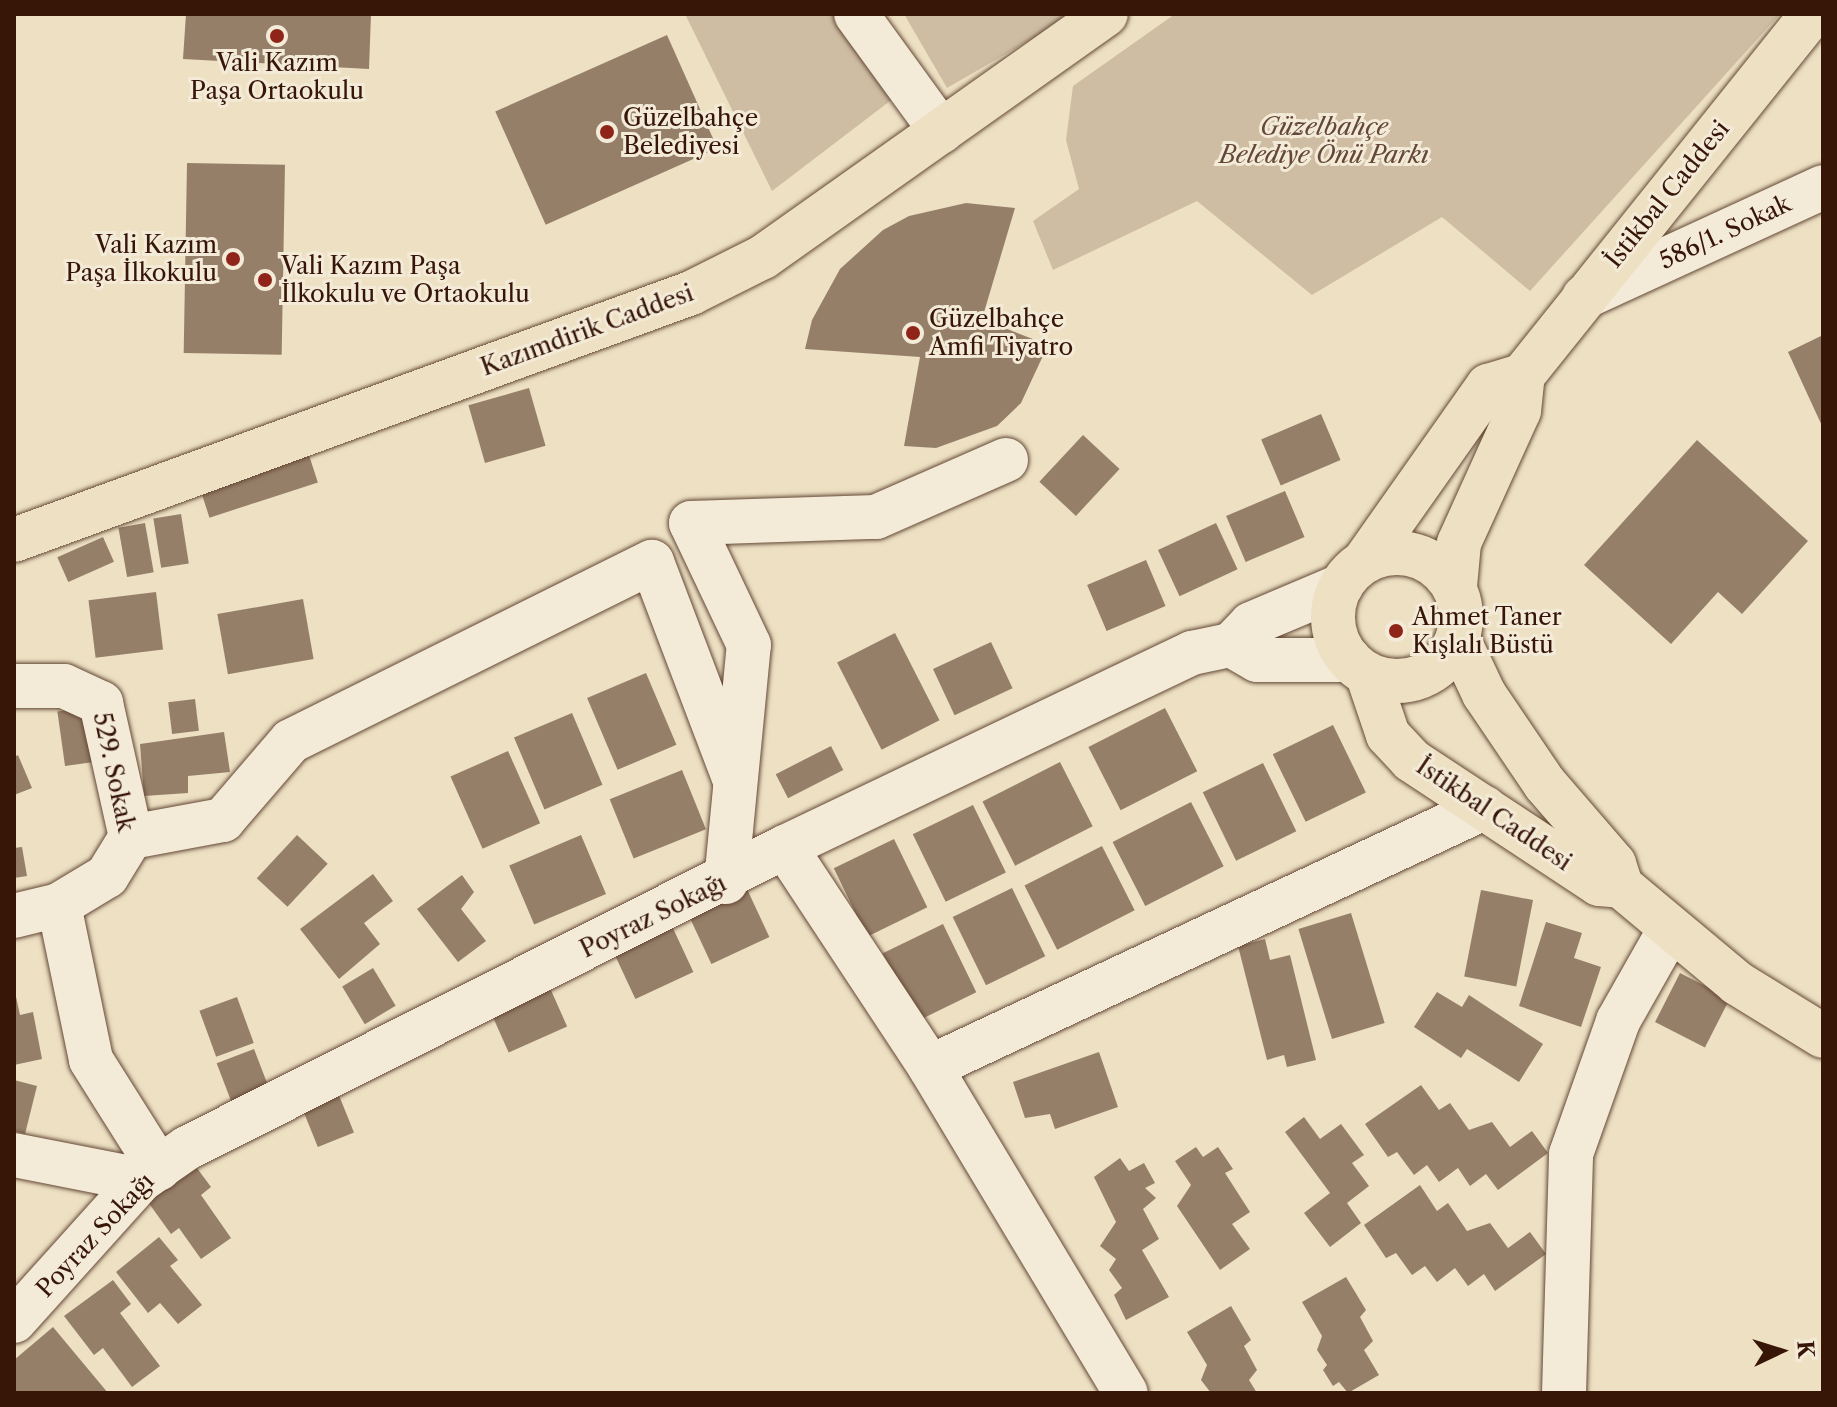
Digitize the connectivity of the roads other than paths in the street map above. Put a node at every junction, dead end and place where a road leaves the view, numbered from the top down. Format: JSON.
{"nodes":[{"id":1,"x":856,"y":14,"type":"edge"},
{"id":2,"x":1106,"y":14,"type":"edge"},
{"id":3,"x":1807,"y":19,"type":"edge"},
{"id":4,"x":941,"y":131,"type":"junction"},
{"id":5,"x":1823,"y":187,"type":"edge"},
{"id":6,"x":1584,"y":297,"type":"junction"},
{"id":7,"x":1523,"y":375,"type":"junction"},
{"id":8,"x":1006,"y":460,"type":"dead end"},
{"id":9,"x":14,"y":540,"type":"edge"},
{"id":10,"x":1353,"y":573,"type":"junction"},
{"id":11,"x":1455,"y":586,"type":"junction"},
{"id":12,"x":1458,"y":639,"type":"junction"},
{"id":13,"x":1231,"y":645,"type":"junction"},
{"id":14,"x":1359,"y":668,"type":"junction"},
{"id":15,"x":14,"y":686,"type":"edge"},
{"id":16,"x":735,"y":780,"type":"junction"},
{"id":17,"x":1484,"y":808,"type":"junction"},
{"id":18,"x":131,"y":837,"type":"junction"},
{"id":19,"x":785,"y":847,"type":"junction"},
{"id":20,"x":726,"y":882,"type":"junction"},
{"id":21,"x":1621,"y":886,"type":"junction"},
{"id":22,"x":59,"y":905,"type":"junction"},
{"id":23,"x":14,"y":916,"type":"edge"},
{"id":24,"x":1670,"y":929,"type":"junction"},
{"id":25,"x":1823,"y":1036,"type":"edge"},
{"id":26,"x":930,"y":1067,"type":"junction"},
{"id":27,"x":14,"y":1155,"type":"edge"},
{"id":28,"x":150,"y":1174,"type":"junction"},
{"id":29,"x":14,"y":1321,"type":"edge"},
{"id":30,"x":1126,"y":1393,"type":"edge"},
{"id":31,"x":1564,"y":1393,"type":"edge"}],
"edges":[{"from":1,"to":4,"type":"street"},
{"from":2,"to":4,"type":"main road","name":"Kazımdirik Caddesi"},
{"from":3,"to":6,"type":"main road","name":"İstikbal Caddesi"},
{"from":4,"to":9,"type":"main road","name":"Kazımdirik Caddesi"},
{"from":5,"to":6,"type":"street","name":"586/1. Sokak"},
{"from":6,"to":7,"type":"main road","name":"İstikbal Caddesi"},
{"from":7,"to":10,"type":"main road"},
{"from":7,"to":11,"type":"main road","name":"İstikbal Caddesi"},
{"from":8,"to":16,"type":"street"},
{"from":10,"to":11,"type":"main road"},
{"from":10,"to":13,"type":"street","name":"Poyraz Sokağı"},
{"from":10,"to":14,"type":"main road"},
{"from":11,"to":12,"type":"main road"},
{"from":12,"to":14,"type":"main road"},
{"from":12,"to":21,"type":"main road","name":"İstikbal Caddesi"},
{"from":13,"to":14,"type":"street"},
{"from":13,"to":19,"type":"street","name":"Poyraz Sokağı"},
{"from":14,"to":17,"type":"main road","name":"İstikbal Caddesi"},
{"from":15,"to":18,"type":"street","name":"529. Sokak"},
{"from":16,"to":18,"type":"street"},
{"from":16,"to":20,"type":"street"},
{"from":17,"to":21,"type":"main road","name":"İstikbal Caddesi"},
{"from":17,"to":26,"type":"street"},
{"from":18,"to":22,"type":"street","name":"529. Sokak"},
{"from":19,"to":20,"type":"street","name":"Poyraz Sokağı"},
{"from":19,"to":26,"type":"street"},
{"from":20,"to":28,"type":"street","name":"Poyraz Sokağı"},
{"from":21,"to":24,"type":"main road","name":"İstikbal Caddesi"},
{"from":22,"to":23,"type":"street"},
{"from":22,"to":28,"type":"street"},
{"from":24,"to":25,"type":"main road","name":"İstikbal Caddesi"},
{"from":24,"to":31,"type":"street"},
{"from":26,"to":30,"type":"street"},
{"from":27,"to":28,"type":"street"},
{"from":28,"to":29,"type":"street","name":"Poyraz Sokağı"}]}
